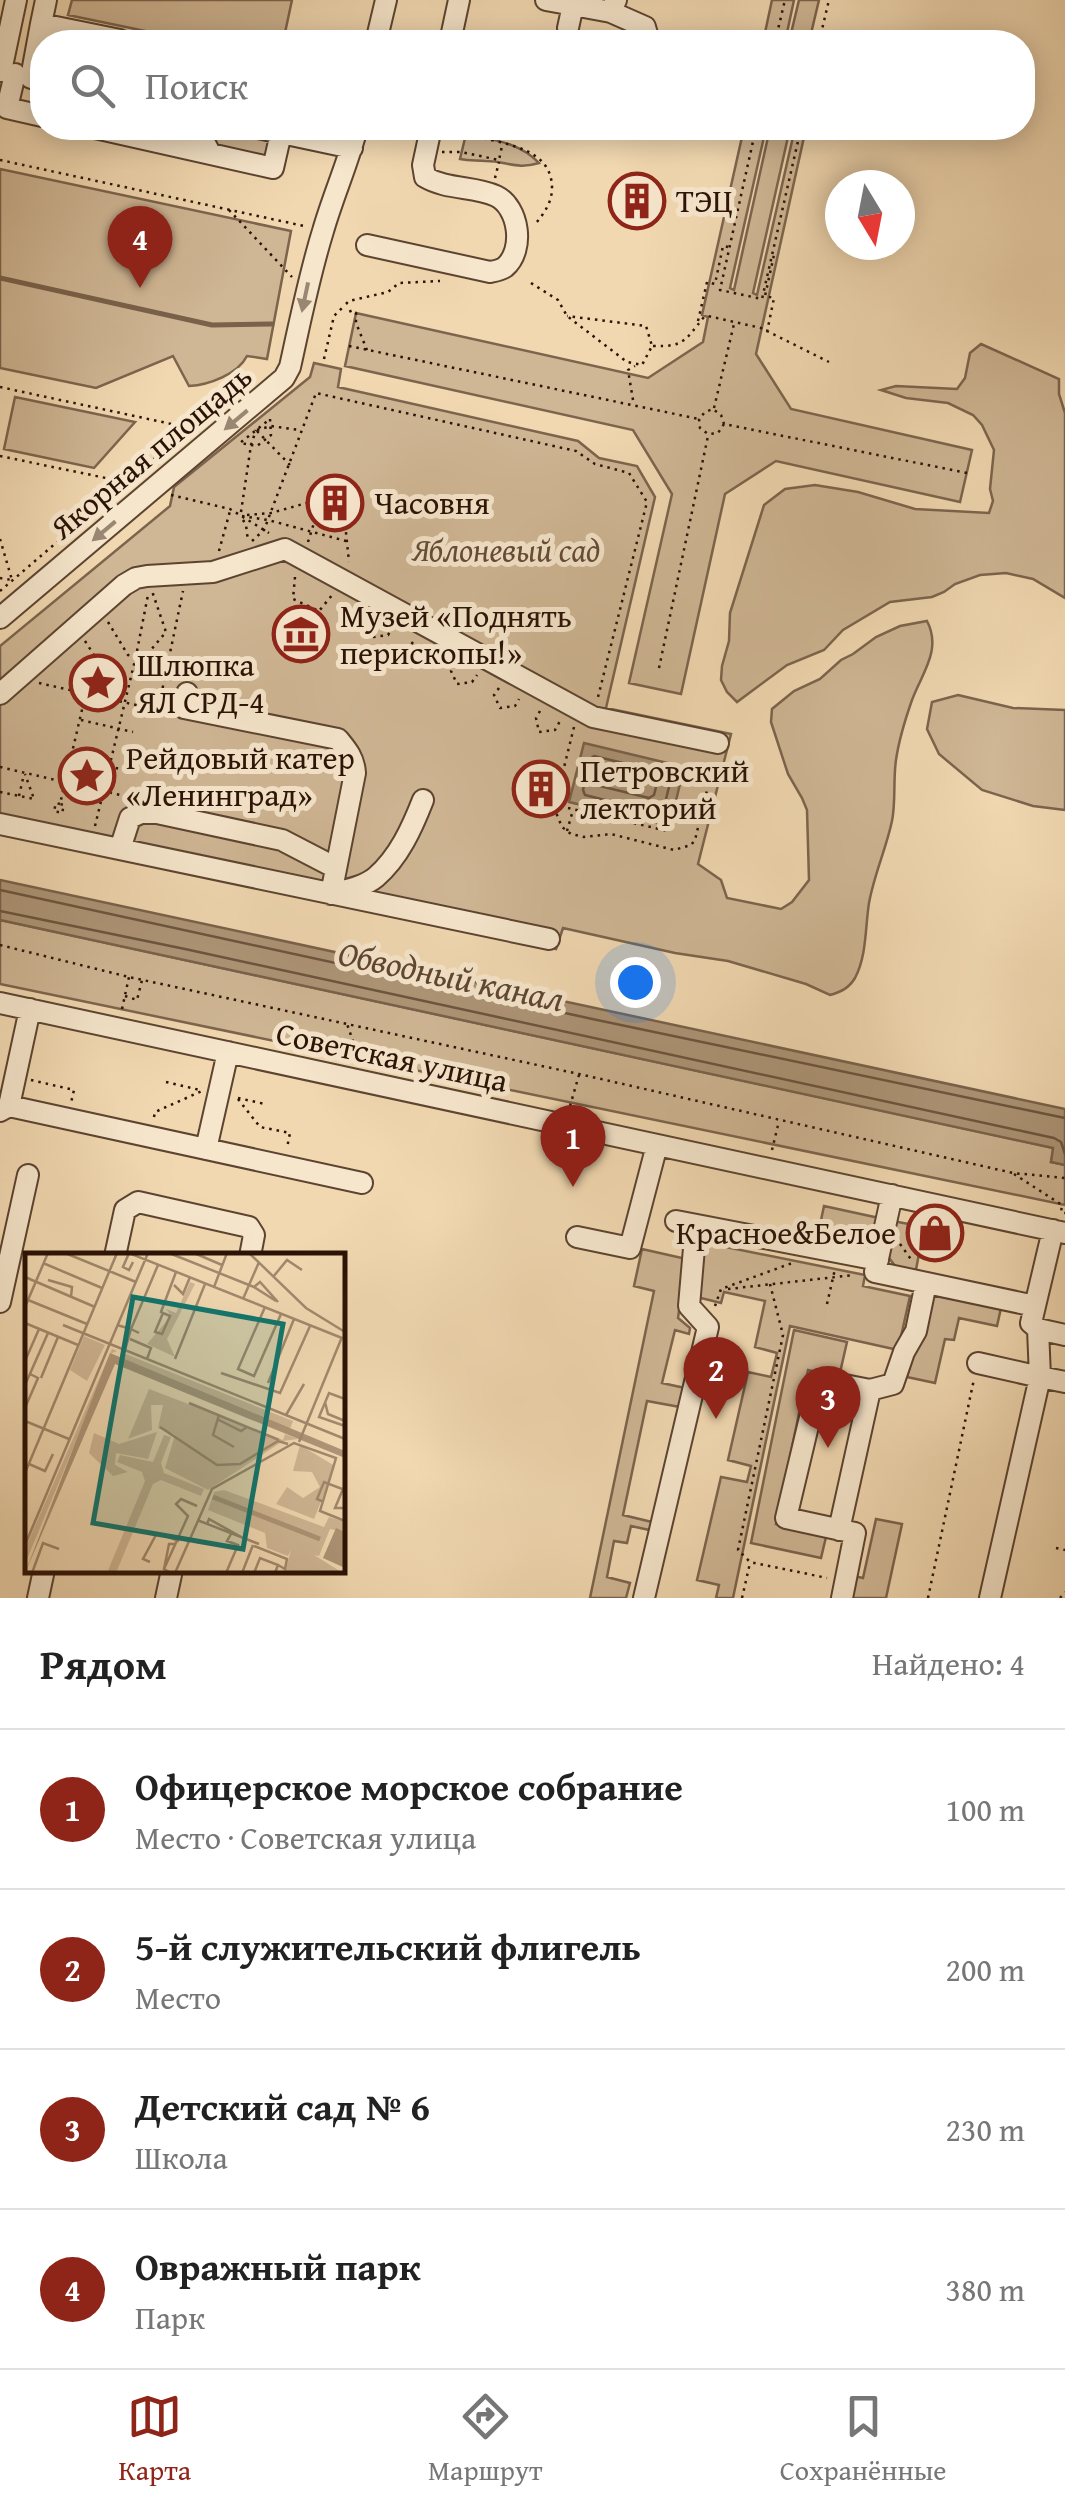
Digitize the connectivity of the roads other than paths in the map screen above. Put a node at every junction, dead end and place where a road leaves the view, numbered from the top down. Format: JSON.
{"nodes":[{"id":1,"x":16,"y":0,"type":"edge"},
{"id":2,"x":46,"y":0,"type":"edge"},
{"id":3,"x":386,"y":0,"type":"edge"},
{"id":4,"x":459,"y":0,"type":"edge"},
{"id":5,"x":546,"y":0,"type":"edge"},
{"id":6,"x":573,"y":5,"type":"junction"},
{"id":7,"x":613,"y":6,"type":"edge"},
{"id":8,"x":42,"y":24,"type":"junction"},
{"id":9,"x":568,"y":28,"type":"dead end"},
{"id":10,"x":39,"y":30,"type":"edge"},
{"id":11,"x":71,"y":30,"type":"edge"},
{"id":12,"x":379,"y":30,"type":"edge"},
{"id":13,"x":453,"y":30,"type":"edge"},
{"id":14,"x":646,"y":30,"type":"edge"},
{"id":15,"x":30,"y":50,"type":"edge"},
{"id":16,"x":18,"y":75,"type":"edge"},
{"id":17,"x":30,"y":113,"type":"edge"},
{"id":18,"x":150,"y":140,"type":"edge"},
{"id":19,"x":203,"y":140,"type":"edge"},
{"id":20,"x":279,"y":140,"type":"edge"},
{"id":21,"x":353,"y":140,"type":"edge"},
{"id":22,"x":428,"y":140,"type":"edge"},
{"id":23,"x":210,"y":153,"type":"junction"},
{"id":24,"x":367,"y":245,"type":"dead end"},
{"id":25,"x":0,"y":618,"type":"edge"},
{"id":26,"x":0,"y":694,"type":"edge"},
{"id":27,"x":186,"y":701,"type":"road end"},
{"id":28,"x":717,"y":747,"type":"road end"},
{"id":29,"x":423,"y":800,"type":"dead end"},
{"id":30,"x":0,"y":824,"type":"edge"},
{"id":31,"x":120,"y":850,"type":"junction"},
{"id":32,"x":336,"y":868,"type":"junction"},
{"id":33,"x":331,"y":894,"type":"junction"},
{"id":34,"x":549,"y":939,"type":"dead end"},
{"id":35,"x":0,"y":1003,"type":"edge"},
{"id":36,"x":30,"y":1009,"type":"junction"},
{"id":37,"x":228,"y":1052,"type":"junction"},
{"id":38,"x":5,"y":1109,"type":"edge"},
{"id":39,"x":656,"y":1145,"type":"junction"},
{"id":40,"x":206,"y":1149,"type":"junction"},
{"id":41,"x":28,"y":1175,"type":"dead end"},
{"id":42,"x":362,"y":1183,"type":"dead end"},
{"id":43,"x":892,"y":1196,"type":"junction"},
{"id":44,"x":1061,"y":1225,"type":"edge"},
{"id":45,"x":577,"y":1237,"type":"dead end"},
{"id":46,"x":116,"y":1253,"type":"edge"},
{"id":47,"x":251,"y":1253,"type":"edge"},
{"id":48,"x":876,"y":1266,"type":"junction"},
{"id":49,"x":926,"y":1283,"type":"junction"},
{"id":50,"x":0,"y":1302,"type":"edge"},
{"id":51,"x":1035,"y":1306,"type":"junction"},
{"id":52,"x":1038,"y":1329,"type":"junction"},
{"id":53,"x":1065,"y":1336,"type":"edge"},
{"id":54,"x":978,"y":1363,"type":"road end"},
{"id":55,"x":1040,"y":1377,"type":"junction"},
{"id":56,"x":1065,"y":1382,"type":"edge"},
{"id":57,"x":870,"y":1390,"type":"junction"},
{"id":58,"x":838,"y":1530,"type":"junction"},
{"id":59,"x":43,"y":1573,"type":"edge"},
{"id":60,"x":171,"y":1573,"type":"edge"},
{"id":61,"x":844,"y":1590,"type":"edge"},
{"id":62,"x":38,"y":1598,"type":"edge"},
{"id":63,"x":166,"y":1598,"type":"edge"},
{"id":64,"x":644,"y":1598,"type":"edge"},
{"id":65,"x":990,"y":1598,"type":"edge"}],
"edges":[{"from":1,"to":16,"type":"street"},
{"from":2,"to":8,"type":"street"},
{"from":3,"to":12,"type":"street"},
{"from":4,"to":13,"type":"street"},
{"from":5,"to":6,"type":"street"},
{"from":6,"to":7,"type":"street"},
{"from":6,"to":9,"type":"street"},
{"from":7,"to":14,"type":"street"},
{"from":8,"to":10,"type":"street"},
{"from":8,"to":11,"type":"street"},
{"from":15,"to":16,"type":"street"},
{"from":16,"to":17,"type":"street"},
{"from":18,"to":23,"type":"street"},
{"from":19,"to":23,"type":"street"},
{"from":20,"to":23,"type":"street"},
{"from":21,"to":25,"type":"street","name":"Якорная площадь","one_way":true},
{"from":22,"to":24,"type":"street"},
{"from":26,"to":28,"type":"street"},
{"from":27,"to":32,"type":"street"},
{"from":29,"to":33,"type":"street"},
{"from":30,"to":31,"type":"street"},
{"from":31,"to":32,"type":"street"},
{"from":31,"to":33,"type":"street"},
{"from":32,"to":33,"type":"street"},
{"from":33,"to":34,"type":"street"},
{"from":35,"to":36,"type":"street","name":"Советская улица"},
{"from":36,"to":37,"type":"street","name":"Советская улица"},
{"from":36,"to":38,"type":"street"},
{"from":37,"to":39,"type":"street","name":"Советская улица"},
{"from":37,"to":40,"type":"street"},
{"from":38,"to":40,"type":"street"},
{"from":39,"to":43,"type":"street","name":"Советская улица"},
{"from":39,"to":45,"type":"street"},
{"from":40,"to":42,"type":"street"},
{"from":41,"to":50,"type":"street"},
{"from":43,"to":44,"type":"street","name":"Советская улица"},
{"from":43,"to":48,"type":"street"},
{"from":44,"to":51,"type":"street"},
{"from":46,"to":47,"type":"street"},
{"from":48,"to":49,"type":"street"},
{"from":48,"to":64,"type":"street"},
{"from":49,"to":51,"type":"street"},
{"from":49,"to":57,"type":"street"},
{"from":51,"to":52,"type":"street"},
{"from":52,"to":53,"type":"street"},
{"from":52,"to":55,"type":"street"},
{"from":54,"to":55,"type":"street"},
{"from":55,"to":56,"type":"street"},
{"from":55,"to":65,"type":"street"},
{"from":57,"to":58,"type":"street"},
{"from":57,"to":58,"type":"street"},
{"from":58,"to":61,"type":"street"},
{"from":59,"to":62,"type":"street"},
{"from":60,"to":63,"type":"street"}]}
